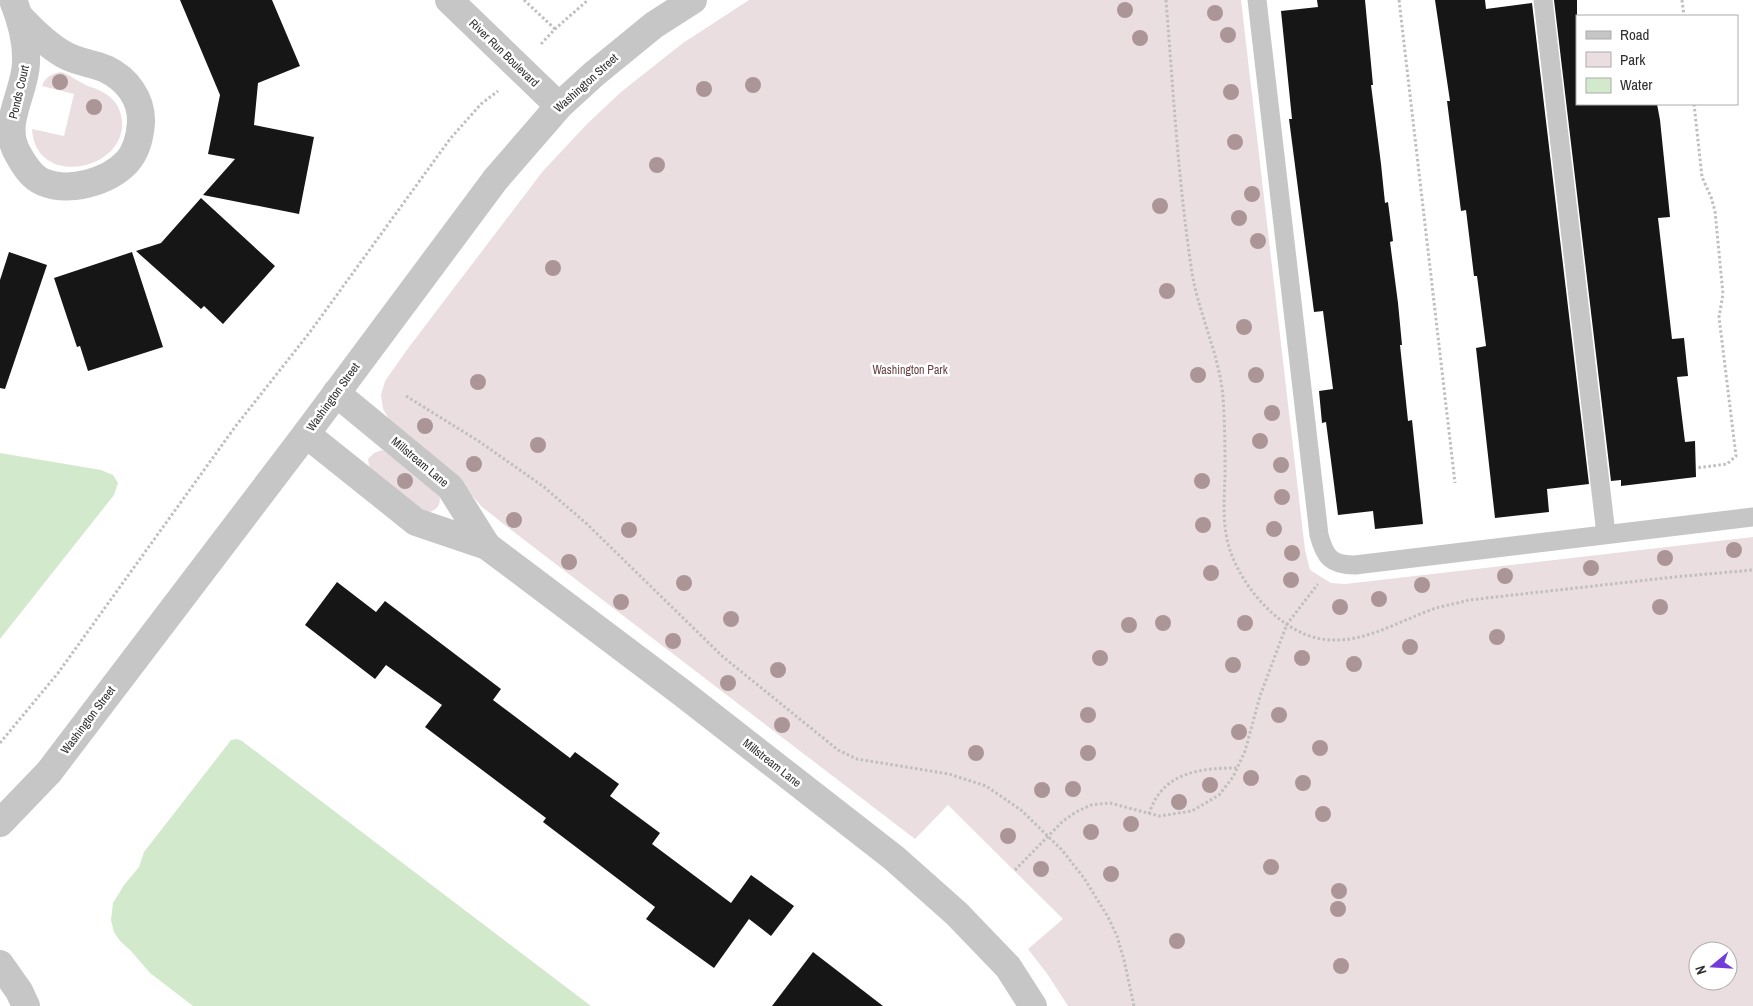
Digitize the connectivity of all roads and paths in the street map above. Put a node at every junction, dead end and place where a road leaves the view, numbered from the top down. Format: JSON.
{"nodes":[{"id":1,"x":449,"y":0,"type":"edge"},
{"id":2,"x":524,"y":0,"type":"edge"},
{"id":3,"x":588,"y":0,"type":"edge"},
{"id":4,"x":693,"y":0,"type":"edge"},
{"id":5,"x":1257,"y":0,"type":"edge"},
{"id":6,"x":1399,"y":0,"type":"edge"},
{"id":7,"x":1543,"y":0,"type":"edge"},
{"id":8,"x":1682,"y":0,"type":"edge"},
{"id":9,"x":17,"y":8,"type":"edge"},
{"id":10,"x":1684,"y":15,"type":"edge"},
{"id":11,"x":555,"y":28,"type":"junction"},
{"id":12,"x":537,"y":48,"type":"dead end"},
{"id":13,"x":497,"y":92,"type":"dead end"},
{"id":14,"x":1694,"y":105,"type":"edge"},
{"id":15,"x":558,"y":106,"type":"junction"},
{"id":16,"x":336,"y":393,"type":"junction"},
{"id":17,"x":406,"y":396,"type":"dead end"},
{"id":18,"x":306,"y":434,"type":"junction"},
{"id":19,"x":1696,"y":468,"type":"dead end"},
{"id":20,"x":1455,"y":483,"type":"dead end"},
{"id":21,"x":1753,"y":517,"type":"edge"},
{"id":22,"x":1606,"y":534,"type":"junction"},
{"id":23,"x":488,"y":546,"type":"junction"},
{"id":24,"x":1322,"y":579,"type":"dead end"},
{"id":25,"x":0,"y":743,"type":"edge"},
{"id":26,"x":1237,"y":768,"type":"junction"},
{"id":27,"x":1149,"y":814,"type":"junction"},
{"id":28,"x":0,"y":823,"type":"edge"},
{"id":29,"x":1048,"y":836,"type":"junction"},
{"id":30,"x":1015,"y":870,"type":"dead end"},
{"id":31,"x":0,"y":964,"type":"edge"},
{"id":32,"x":26,"y":1006,"type":"edge"},
{"id":33,"x":1033,"y":1006,"type":"edge"},
{"id":34,"x":1134,"y":1006,"type":"edge"}],
"edges":[{"from":1,"to":15,"type":"street","name":"River Run Boulevard"},
{"from":2,"to":11,"type":"path"},
{"from":3,"to":11,"type":"path"},
{"from":4,"to":15,"type":"street","name":"Washington Street"},
{"from":5,"to":22,"type":"lane"},
{"from":6,"to":20,"type":"path"},
{"from":7,"to":22,"type":"lane"},
{"from":8,"to":10,"type":"path"},
{"from":9,"to":9,"type":"street","name":"Ponds Court"},
{"from":11,"to":12,"type":"path"},
{"from":13,"to":25,"type":"path"},
{"from":14,"to":19,"type":"path"},
{"from":15,"to":16,"type":"street","name":"Washington Street"},
{"from":16,"to":18,"type":"street","name":"Washington Street"},
{"from":16,"to":23,"type":"street","name":"Millstream Lane"},
{"from":17,"to":29,"type":"path"},
{"from":18,"to":23,"type":"street","name":"Millstream Lane"},
{"from":18,"to":28,"type":"street","name":"Washington Street"},
{"from":21,"to":22,"type":"lane"},
{"from":23,"to":33,"type":"street","name":"Millstream Lane"},
{"from":24,"to":26,"type":"path"},
{"from":26,"to":27,"type":"path"},
{"from":26,"to":27,"type":"path"},
{"from":27,"to":29,"type":"path"},
{"from":29,"to":30,"type":"path"},
{"from":29,"to":34,"type":"path"},
{"from":31,"to":32,"type":"street"}]}
